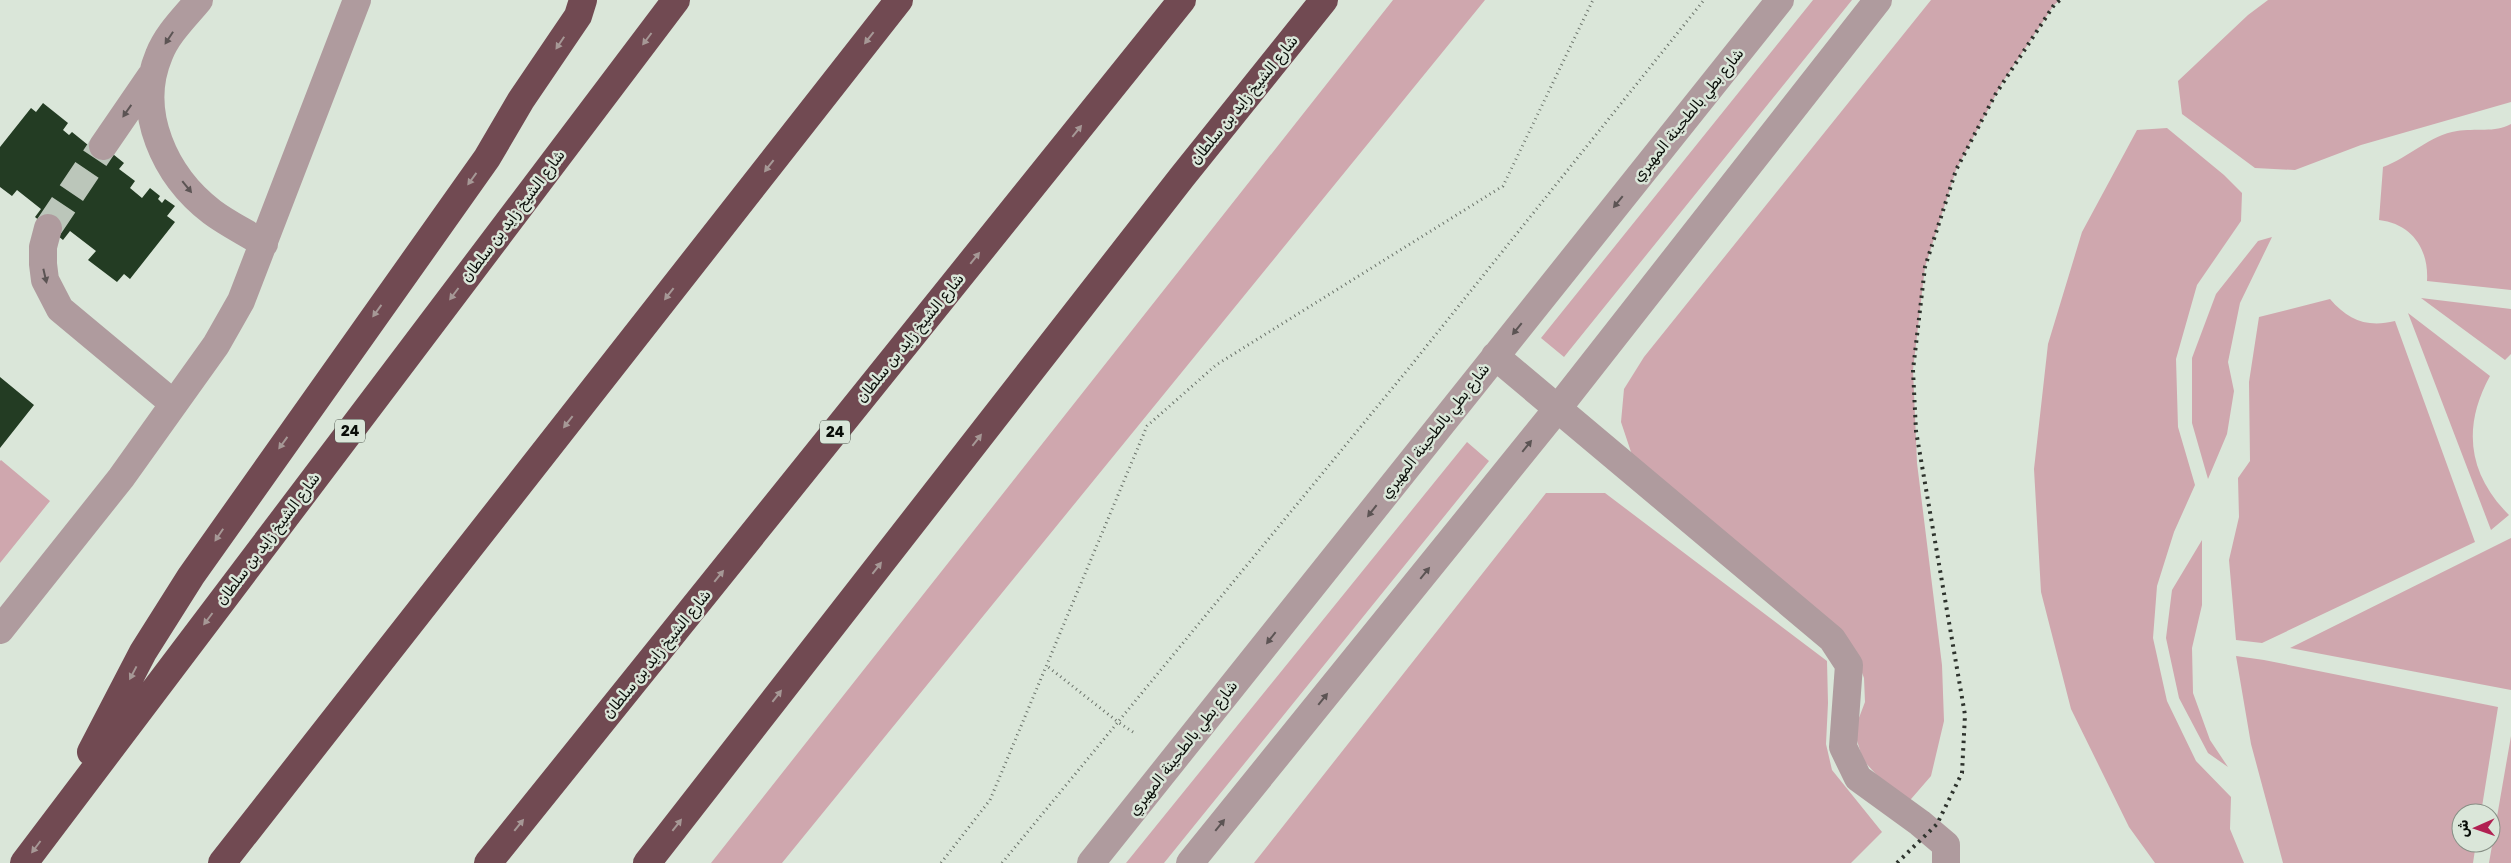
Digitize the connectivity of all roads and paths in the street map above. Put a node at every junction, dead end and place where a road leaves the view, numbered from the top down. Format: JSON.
{"nodes":[{"id":1,"x":199,"y":0,"type":"edge"},
{"id":2,"x":357,"y":0,"type":"edge"},
{"id":3,"x":583,"y":0,"type":"edge"},
{"id":4,"x":676,"y":0,"type":"edge"},
{"id":5,"x":900,"y":0,"type":"edge"},
{"id":6,"x":1182,"y":0,"type":"edge"},
{"id":7,"x":1324,"y":0,"type":"edge"},
{"id":8,"x":1593,"y":0,"type":"edge"},
{"id":9,"x":1704,"y":0,"type":"edge"},
{"id":10,"x":1780,"y":0,"type":"edge"},
{"id":11,"x":1878,"y":0,"type":"edge"},
{"id":12,"x":151,"y":76,"type":"junction"},
{"id":13,"x":103,"y":146,"type":"tunnel mouth"},
{"id":14,"x":48,"y":228,"type":"tunnel mouth"},
{"id":15,"x":264,"y":244,"type":"junction"},
{"id":16,"x":1494,"y":356,"type":"junction"},
{"id":17,"x":174,"y":404,"type":"junction"},
{"id":18,"x":1558,"y":408,"type":"junction"},
{"id":19,"x":0,"y":630,"type":"edge"},
{"id":20,"x":1047,"y":666,"type":"junction"},
{"id":21,"x":1118,"y":722,"type":"junction"},
{"id":22,"x":1134,"y":732,"type":"dead end"},
{"id":23,"x":60,"y":814,"type":"junction"},
{"id":24,"x":24,"y":863,"type":"edge"},
{"id":25,"x":222,"y":863,"type":"edge"},
{"id":26,"x":488,"y":863,"type":"edge"},
{"id":27,"x":647,"y":863,"type":"edge"},
{"id":28,"x":941,"y":863,"type":"edge"},
{"id":29,"x":1002,"y":863,"type":"edge"},
{"id":30,"x":1091,"y":863,"type":"edge"},
{"id":31,"x":1190,"y":863,"type":"edge"},
{"id":32,"x":1946,"y":863,"type":"edge"}],
"edges":[{"from":1,"to":12,"type":"street","one_way":true},
{"from":2,"to":15,"type":"street"},
{"from":3,"to":23,"type":"highway","one_way":true},
{"from":4,"to":23,"type":"highway","name":"شارع الشيخ زايد بن سلطان","number":"24","one_way":true},
{"from":5,"to":25,"type":"highway","one_way":true},
{"from":26,"to":6,"type":"highway","name":"شارع الشيخ زايد بن سلطان","number":"24","one_way":true},
{"from":27,"to":7,"type":"highway","name":"شارع الشيخ زايد بن سلطان","one_way":true},
{"from":8,"to":20,"type":"path"},
{"from":9,"to":21,"type":"path"},
{"from":10,"to":16,"type":"street","name":"شارع بطي بالطحينة المهيري","one_way":true},
{"from":11,"to":18,"type":"street"},
{"from":12,"to":13,"type":"street","one_way":true},
{"from":12,"to":15,"type":"street","one_way":true},
{"from":14,"to":17,"type":"street","one_way":true},
{"from":15,"to":17,"type":"street"},
{"from":16,"to":18,"type":"street"},
{"from":16,"to":30,"type":"street","name":"شارع بطي بالطحينة المهيري","one_way":true},
{"from":17,"to":19,"type":"street"},
{"from":31,"to":18,"type":"street","one_way":true},
{"from":18,"to":32,"type":"street"},
{"from":20,"to":21,"type":"path"},
{"from":20,"to":28,"type":"path"},
{"from":21,"to":22,"type":"path"},
{"from":21,"to":29,"type":"path"},
{"from":23,"to":24,"type":"highway","name":"شارع الشيخ زايد بن سلطان","number":"24","one_way":true}]}
